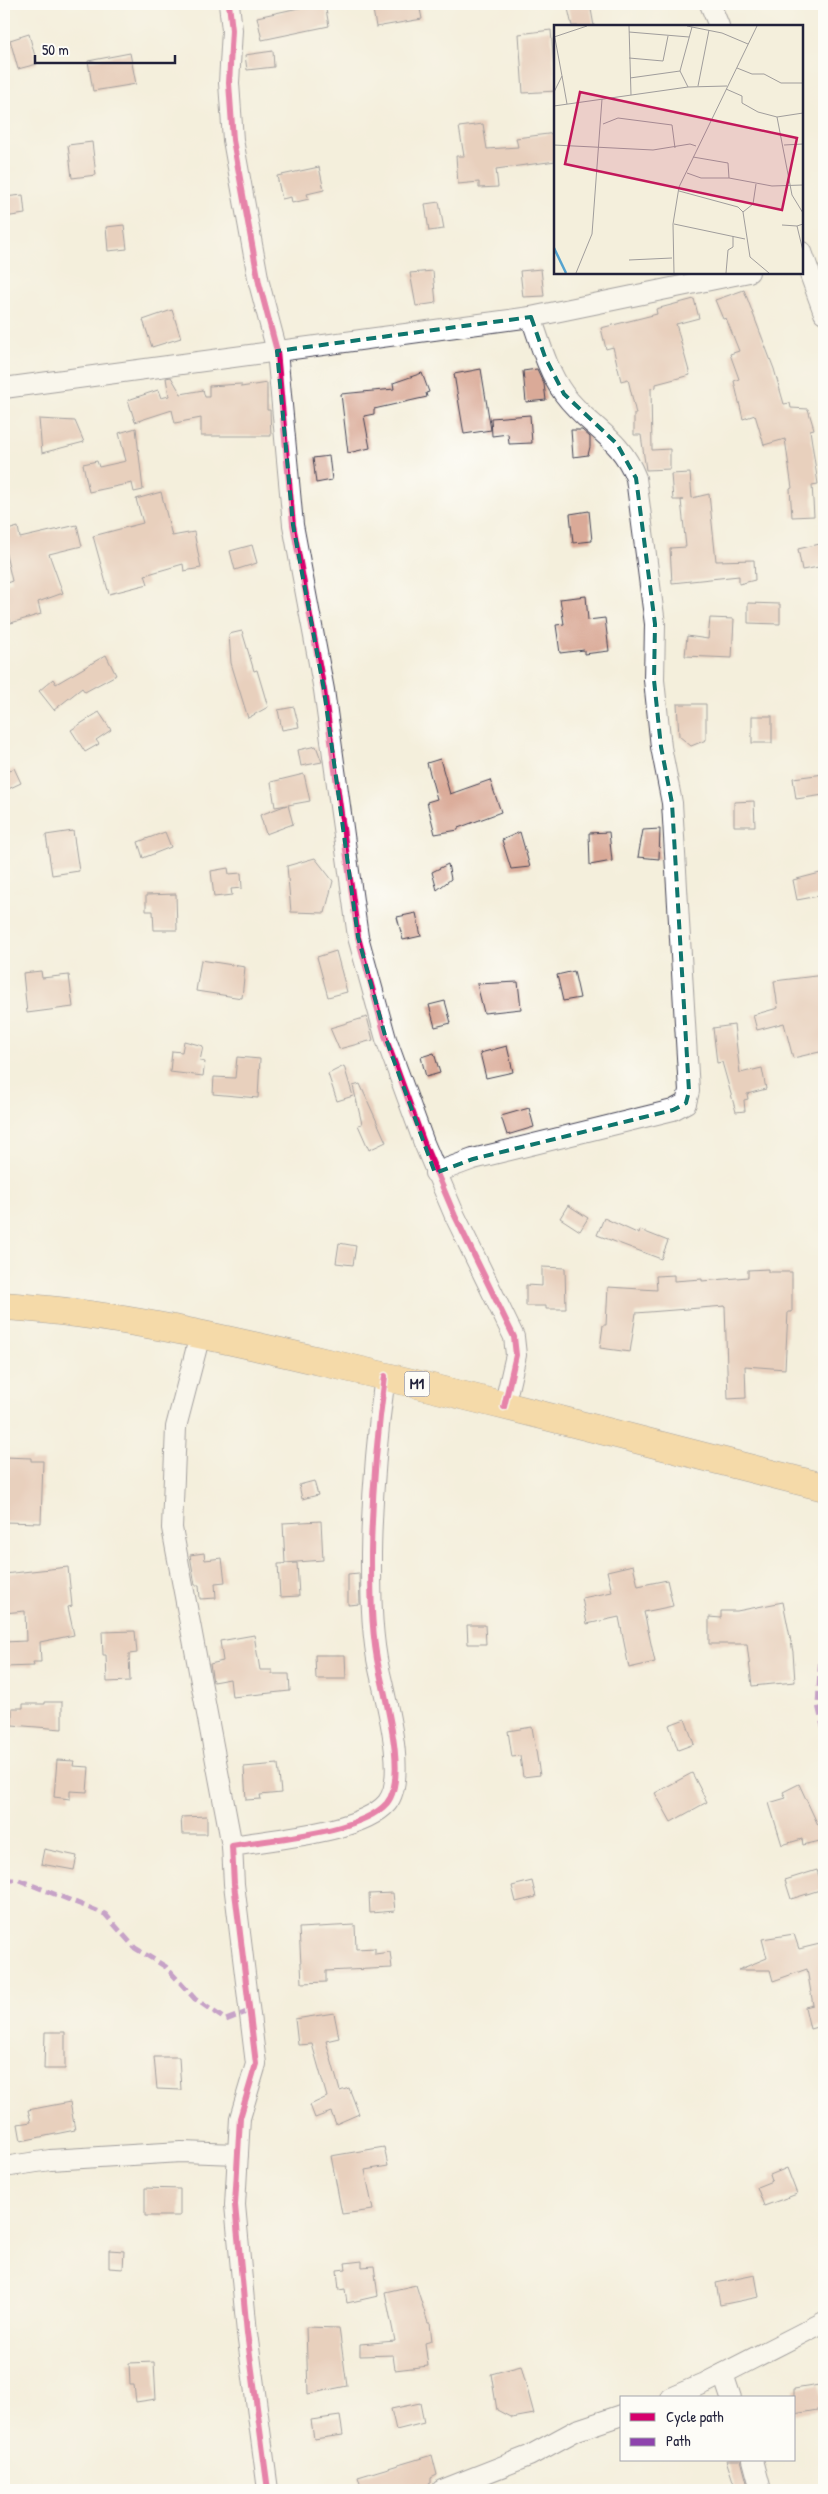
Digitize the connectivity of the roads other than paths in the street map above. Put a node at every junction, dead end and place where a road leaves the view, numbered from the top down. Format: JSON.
{"nodes":[{"id":1,"x":229,"y":4,"type":"edge"},
{"id":2,"x":710,"y":4,"type":"edge"},
{"id":3,"x":719,"y":25,"type":"edge"},
{"id":4,"x":803,"y":258,"type":"edge"},
{"id":5,"x":738,"y":274,"type":"edge"},
{"id":6,"x":824,"y":313,"type":"edge"},
{"id":7,"x":531,"y":317,"type":"junction"},
{"id":8,"x":277,"y":351,"type":"junction"},
{"id":9,"x":4,"y":388,"type":"edge"},
{"id":10,"x":435,"y":1173,"type":"junction"},
{"id":11,"x":4,"y":1306,"type":"edge"},
{"id":12,"x":200,"y":1335,"type":"junction"},
{"id":13,"x":384,"y":1376,"type":"junction"},
{"id":14,"x":504,"y":1407,"type":"junction"},
{"id":15,"x":824,"y":1487,"type":"edge"},
{"id":16,"x":232,"y":1846,"type":"junction"},
{"id":17,"x":238,"y":2154,"type":"junction"},
{"id":18,"x":4,"y":2167,"type":"edge"},
{"id":19,"x":824,"y":2322,"type":"edge"},
{"id":20,"x":723,"y":2374,"type":"junction"},
{"id":21,"x":674,"y":2396,"type":"edge"},
{"id":22,"x":730,"y":2396,"type":"edge"},
{"id":23,"x":620,"y":2416,"type":"edge"},
{"id":24,"x":754,"y":2462,"type":"edge"},
{"id":25,"x":268,"y":2490,"type":"edge"},
{"id":26,"x":442,"y":2490,"type":"edge"},
{"id":27,"x":761,"y":2490,"type":"edge"}],
"edges":[{"from":1,"to":8,"type":"street"},
{"from":2,"to":3,"type":"street"},
{"from":4,"to":6,"type":"street"},
{"from":5,"to":7,"type":"street"},
{"from":7,"to":8,"type":"street"},
{"from":7,"to":10,"type":"street"},
{"from":8,"to":9,"type":"street"},
{"from":8,"to":10,"type":"street"},
{"from":10,"to":14,"type":"street"},
{"from":11,"to":12,"type":"highway","number":"M1"},
{"from":12,"to":13,"type":"highway","number":"M1"},
{"from":12,"to":16,"type":"street"},
{"from":13,"to":14,"type":"highway","number":"M1"},
{"from":13,"to":16,"type":"street"},
{"from":14,"to":15,"type":"highway","number":"M1"},
{"from":16,"to":17,"type":"street"},
{"from":17,"to":18,"type":"street"},
{"from":17,"to":25,"type":"street"},
{"from":19,"to":20,"type":"street"},
{"from":20,"to":21,"type":"street"},
{"from":20,"to":22,"type":"street"},
{"from":23,"to":26,"type":"street"},
{"from":24,"to":27,"type":"street"}]}
